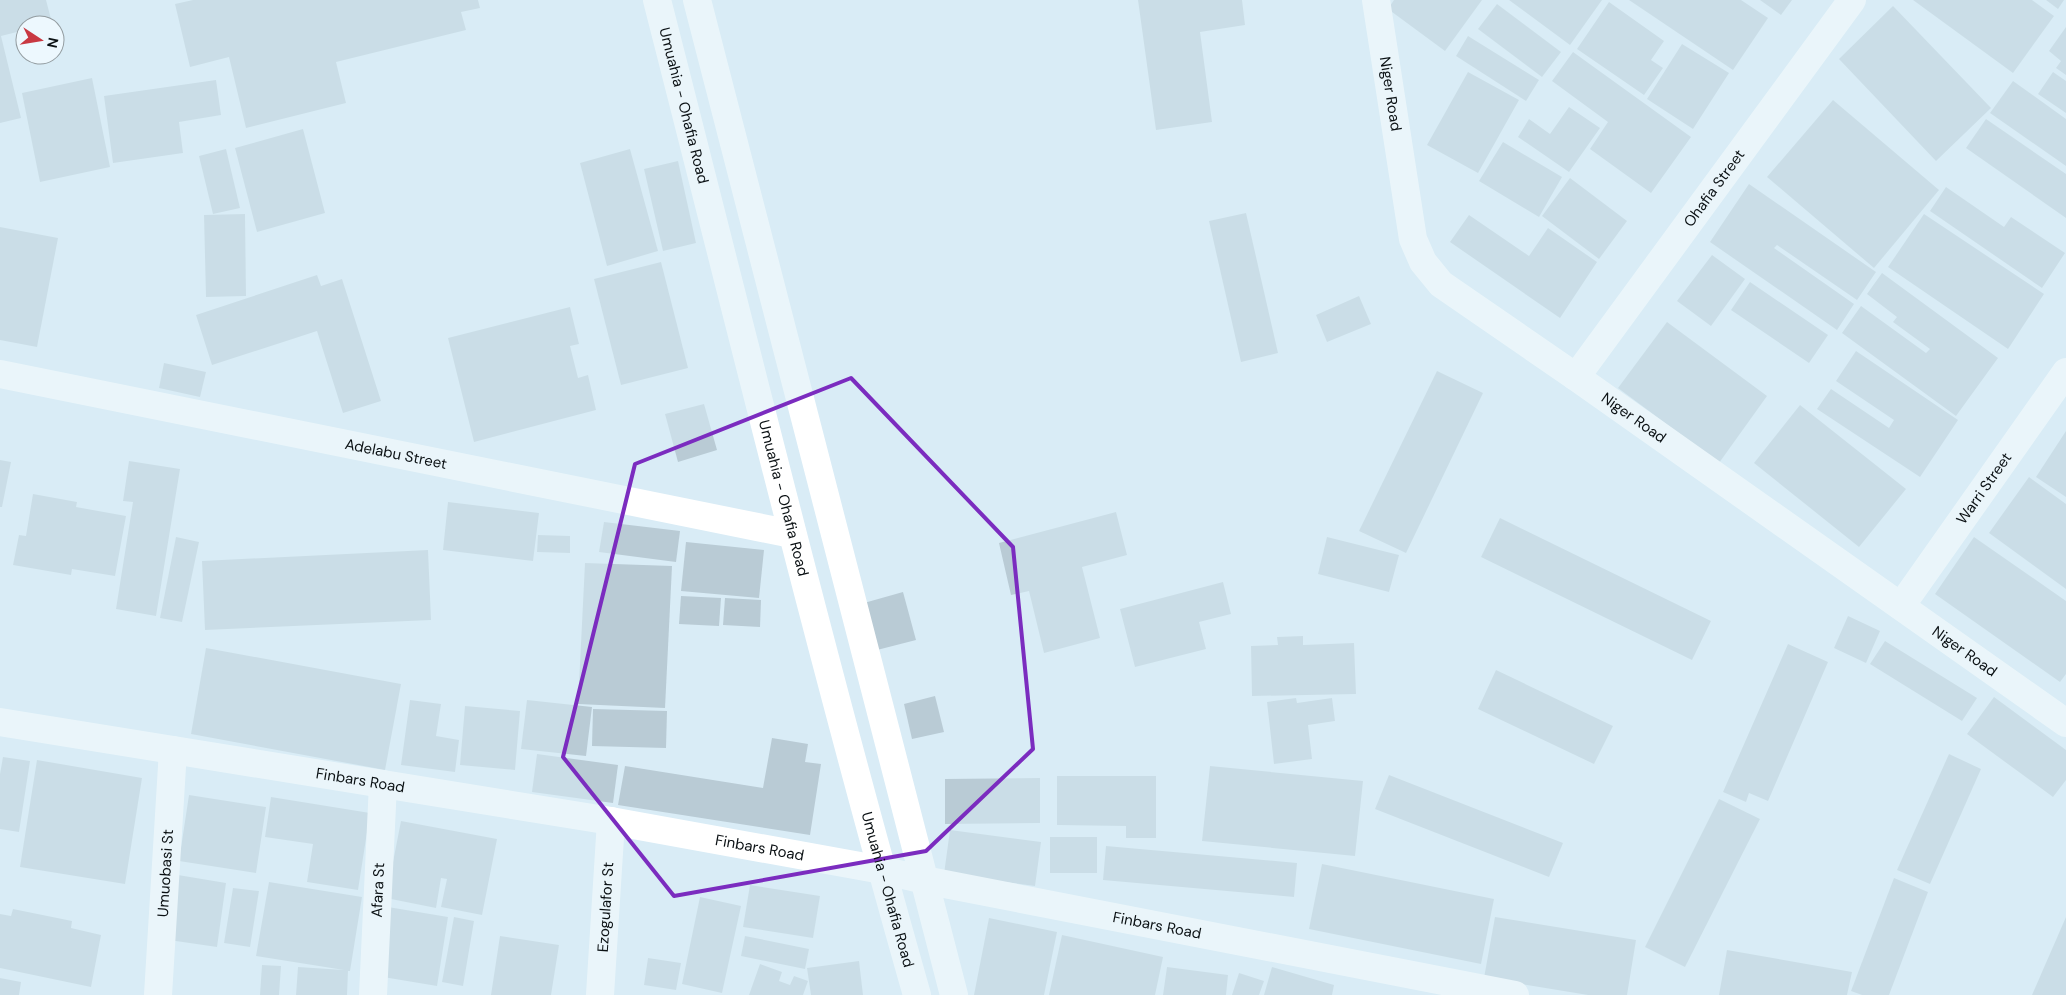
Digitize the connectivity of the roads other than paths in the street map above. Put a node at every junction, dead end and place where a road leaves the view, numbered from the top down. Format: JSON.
{"nodes":[{"id":1,"x":657,"y":0,"type":"edge"},
{"id":2,"x":697,"y":0,"type":"edge"},
{"id":3,"x":1852,"y":0,"type":"edge"},
{"id":4,"x":1377,"y":1,"type":"edge"},
{"id":5,"x":2066,"y":372,"type":"edge"},
{"id":6,"x":0,"y":374,"type":"edge"},
{"id":7,"x":1576,"y":377,"type":"junction"},
{"id":8,"x":792,"y":534,"type":"junction"},
{"id":9,"x":1901,"y":606,"type":"junction"},
{"id":10,"x":0,"y":722,"type":"edge"},
{"id":11,"x":2066,"y":723,"type":"edge"},
{"id":12,"x":173,"y":750,"type":"junction"},
{"id":13,"x":383,"y":784,"type":"junction"},
{"id":14,"x":610,"y":821,"type":"junction"},
{"id":15,"x":882,"y":870,"type":"junction"},
{"id":16,"x":924,"y":880,"type":"junction"},
{"id":17,"x":158,"y":995,"type":"edge"},
{"id":18,"x":373,"y":995,"type":"edge"},
{"id":19,"x":600,"y":995,"type":"edge"},
{"id":20,"x":917,"y":995,"type":"edge"},
{"id":21,"x":954,"y":995,"type":"edge"},
{"id":22,"x":1515,"y":995,"type":"edge"}],
"edges":[{"from":1,"to":8,"type":"street","name":"Umuahia - Ohafia Road"},
{"from":2,"to":16,"type":"street"},
{"from":3,"to":7,"type":"street","name":"Ohafia Street"},
{"from":4,"to":7,"type":"street","name":"Niger Road"},
{"from":5,"to":9,"type":"street","name":"Warri Street"},
{"from":6,"to":8,"type":"street","name":"Adelabu Street"},
{"from":7,"to":9,"type":"street","name":"Niger Road"},
{"from":8,"to":15,"type":"street","name":"Umuahia - Ohafia Road"},
{"from":9,"to":11,"type":"street","name":"Niger Road"},
{"from":10,"to":12,"type":"street","name":"Finbars Road"},
{"from":12,"to":13,"type":"street","name":"Finbars Road"},
{"from":12,"to":17,"type":"street","name":"Umuobasi St"},
{"from":13,"to":14,"type":"street","name":"Finbars Road"},
{"from":13,"to":18,"type":"street","name":"Afara St"},
{"from":14,"to":15,"type":"street","name":"Finbars Road"},
{"from":14,"to":19,"type":"street","name":"Ezogulafor St"},
{"from":15,"to":16,"type":"street","name":"Finbars Road"},
{"from":15,"to":20,"type":"street","name":"Umuahia - Ohafia Road"},
{"from":16,"to":21,"type":"street"},
{"from":16,"to":22,"type":"street","name":"Finbars Road"}]}
